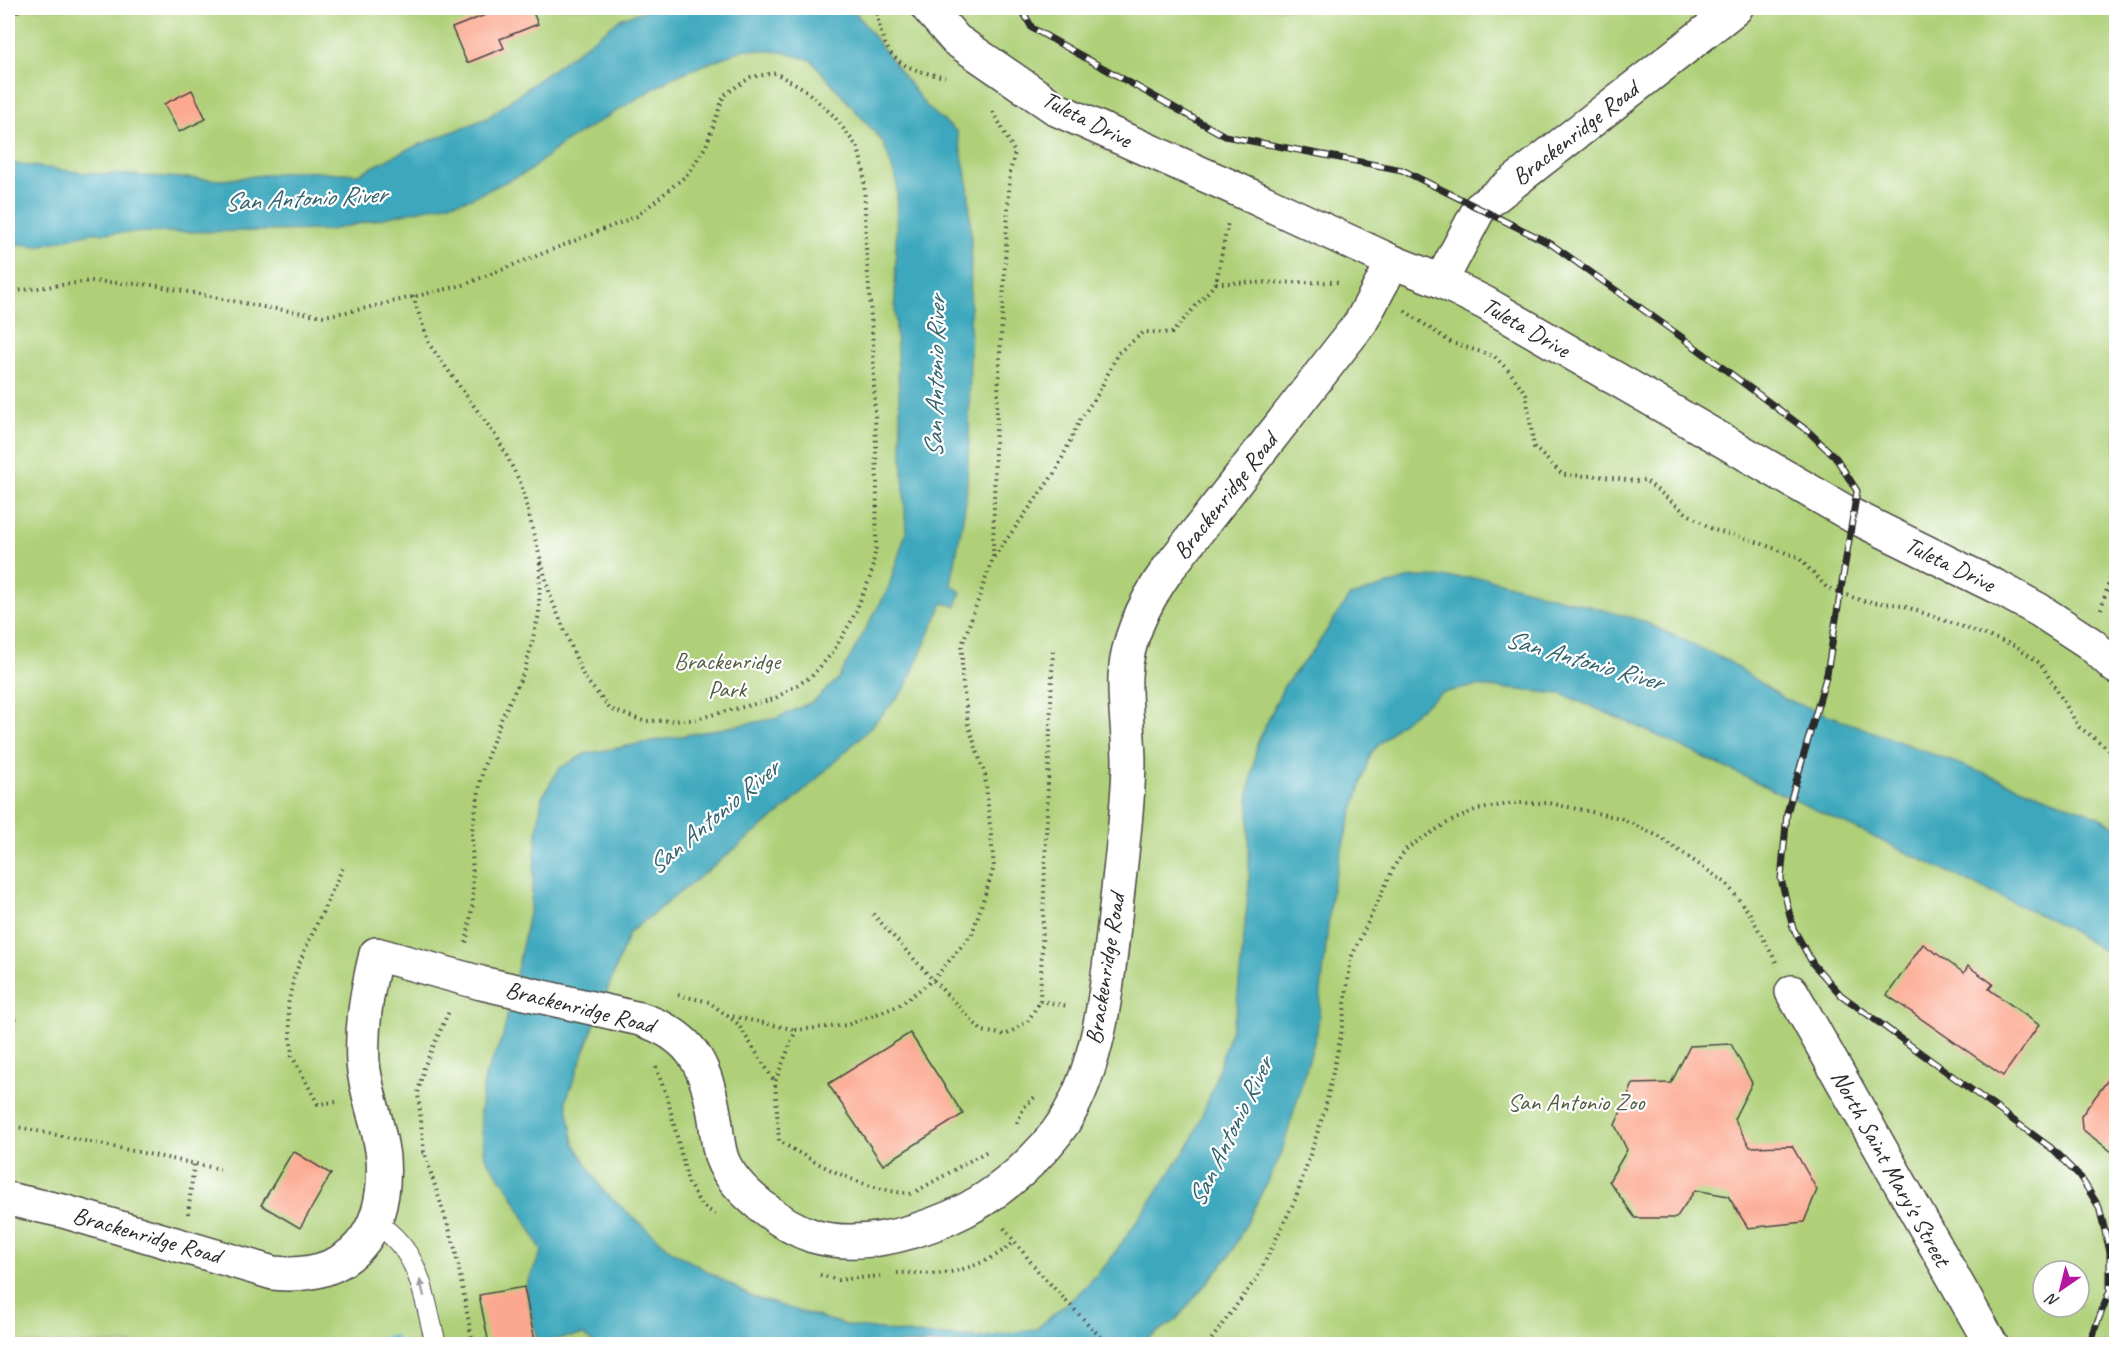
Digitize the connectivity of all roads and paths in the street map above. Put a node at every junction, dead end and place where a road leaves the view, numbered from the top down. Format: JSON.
{"nodes":[{"id":1,"x":876,"y":8,"type":"edge"},
{"id":2,"x":928,"y":8,"type":"edge"},
{"id":3,"x":1736,"y":8,"type":"edge"},
{"id":4,"x":948,"y":78,"type":"dead end"},
{"id":5,"x":990,"y":107,"type":"dead end"},
{"id":6,"x":1234,"y":188,"type":"junction"},
{"id":7,"x":1393,"y":262,"type":"junction"},
{"id":8,"x":1441,"y":281,"type":"junction"},
{"id":9,"x":1342,"y":282,"type":"dead end"},
{"id":10,"x":1216,"y":284,"type":"junction"},
{"id":11,"x":8,"y":292,"type":"edge"},
{"id":12,"x":413,"y":296,"type":"junction"},
{"id":13,"x":1400,"y":307,"type":"dead end"},
{"id":14,"x":540,"y":558,"type":"junction"},
{"id":15,"x":993,"y":558,"type":"junction"},
{"id":16,"x":2116,"y":558,"type":"edge"},
{"id":17,"x":2091,"y":644,"type":"junction"},
{"id":18,"x":1053,"y":648,"type":"dead end"},
{"id":19,"x":2116,"y":667,"type":"edge"},
{"id":20,"x":2116,"y":754,"type":"edge"},
{"id":21,"x":344,"y":865,"type":"dead end"},
{"id":22,"x":873,"y":914,"type":"dead end"},
{"id":23,"x":470,"y":980,"type":"junction"},
{"id":24,"x":933,"y":980,"type":"junction"},
{"id":25,"x":1792,"y":992,"type":"joint"},
{"id":26,"x":668,"y":993,"type":"dead end"},
{"id":27,"x":1040,"y":1001,"type":"junction"},
{"id":28,"x":1075,"y":1008,"type":"dead end"},
{"id":29,"x":15,"y":1015,"type":"dead end"},
{"id":30,"x":726,"y":1015,"type":"junction"},
{"id":31,"x":796,"y":1030,"type":"junction"},
{"id":32,"x":8,"y":1055,"type":"edge"},
{"id":33,"x":775,"y":1082,"type":"junction"},
{"id":34,"x":1042,"y":1092,"type":"dead end"},
{"id":35,"x":342,"y":1101,"type":"dead end"},
{"id":36,"x":8,"y":1125,"type":"edge"},
{"id":37,"x":1015,"y":1127,"type":"dead end"},
{"id":38,"x":990,"y":1149,"type":"dead end"},
{"id":39,"x":424,"y":1152,"type":"junction"},
{"id":40,"x":383,"y":1156,"type":"junction"},
{"id":41,"x":194,"y":1163,"type":"junction"},
{"id":42,"x":220,"y":1169,"type":"dead end"},
{"id":43,"x":8,"y":1199,"type":"edge"},
{"id":44,"x":984,"y":1201,"type":"junction"},
{"id":45,"x":190,"y":1219,"type":"dead end"},
{"id":46,"x":376,"y":1223,"type":"junction"},
{"id":47,"x":436,"y":1344,"type":"edge"},
{"id":48,"x":473,"y":1344,"type":"edge"},
{"id":49,"x":1107,"y":1344,"type":"edge"},
{"id":50,"x":1208,"y":1344,"type":"edge"},
{"id":51,"x":1991,"y":1344,"type":"edge"}],
"edges":[{"from":1,"to":4,"type":"path"},
{"from":2,"to":6,"type":"street","name":"Tuleta Drive"},
{"from":3,"to":8,"type":"street","name":"Brackenridge Road"},
{"from":5,"to":15,"type":"path"},
{"from":6,"to":7,"type":"street","name":"Tuleta Drive"},
{"from":6,"to":10,"type":"path"},
{"from":7,"to":8,"type":"street","name":"Tuleta Drive"},
{"from":7,"to":44,"type":"street","name":"Brackenridge Road"},
{"from":8,"to":17,"type":"street","name":"Tuleta Drive"},
{"from":9,"to":10,"type":"path"},
{"from":10,"to":15,"type":"path"},
{"from":11,"to":12,"type":"path"},
{"from":12,"to":14,"type":"path"},
{"from":12,"to":14,"type":"path"},
{"from":13,"to":20,"type":"path"},
{"from":14,"to":23,"type":"path"},
{"from":15,"to":24,"type":"path"},
{"from":16,"to":17,"type":"path"},
{"from":17,"to":19,"type":"street","name":"Tuleta Drive"},
{"from":18,"to":27,"type":"path"},
{"from":21,"to":35,"type":"path"},
{"from":22,"to":24,"type":"path"},
{"from":23,"to":39,"type":"path"},
{"from":23,"to":40,"type":"street","name":"Brackenridge Road"},
{"from":23,"to":44,"type":"street","name":"Brackenridge Road"},
{"from":24,"to":27,"type":"path"},
{"from":24,"to":31,"type":"path"},
{"from":25,"to":50,"type":"path"},
{"from":25,"to":51,"type":"street","name":"North Saint Mary's Street"},
{"from":26,"to":30,"type":"path"},
{"from":27,"to":28,"type":"path"},
{"from":29,"to":32,"type":"path"},
{"from":30,"to":31,"type":"path"},
{"from":30,"to":33,"type":"path"},
{"from":31,"to":33,"type":"path"},
{"from":33,"to":38,"type":"path"},
{"from":34,"to":37,"type":"path"},
{"from":36,"to":41,"type":"path"},
{"from":39,"to":40,"type":"path"},
{"from":39,"to":48,"type":"path"},
{"from":40,"to":46,"type":"street","name":"Brackenridge Road"},
{"from":41,"to":42,"type":"path"},
{"from":41,"to":45,"type":"path"},
{"from":43,"to":46,"type":"street","name":"Brackenridge Road"},
{"from":44,"to":49,"type":"path"},
{"from":47,"to":46,"type":"lane","one_way":true}]}
